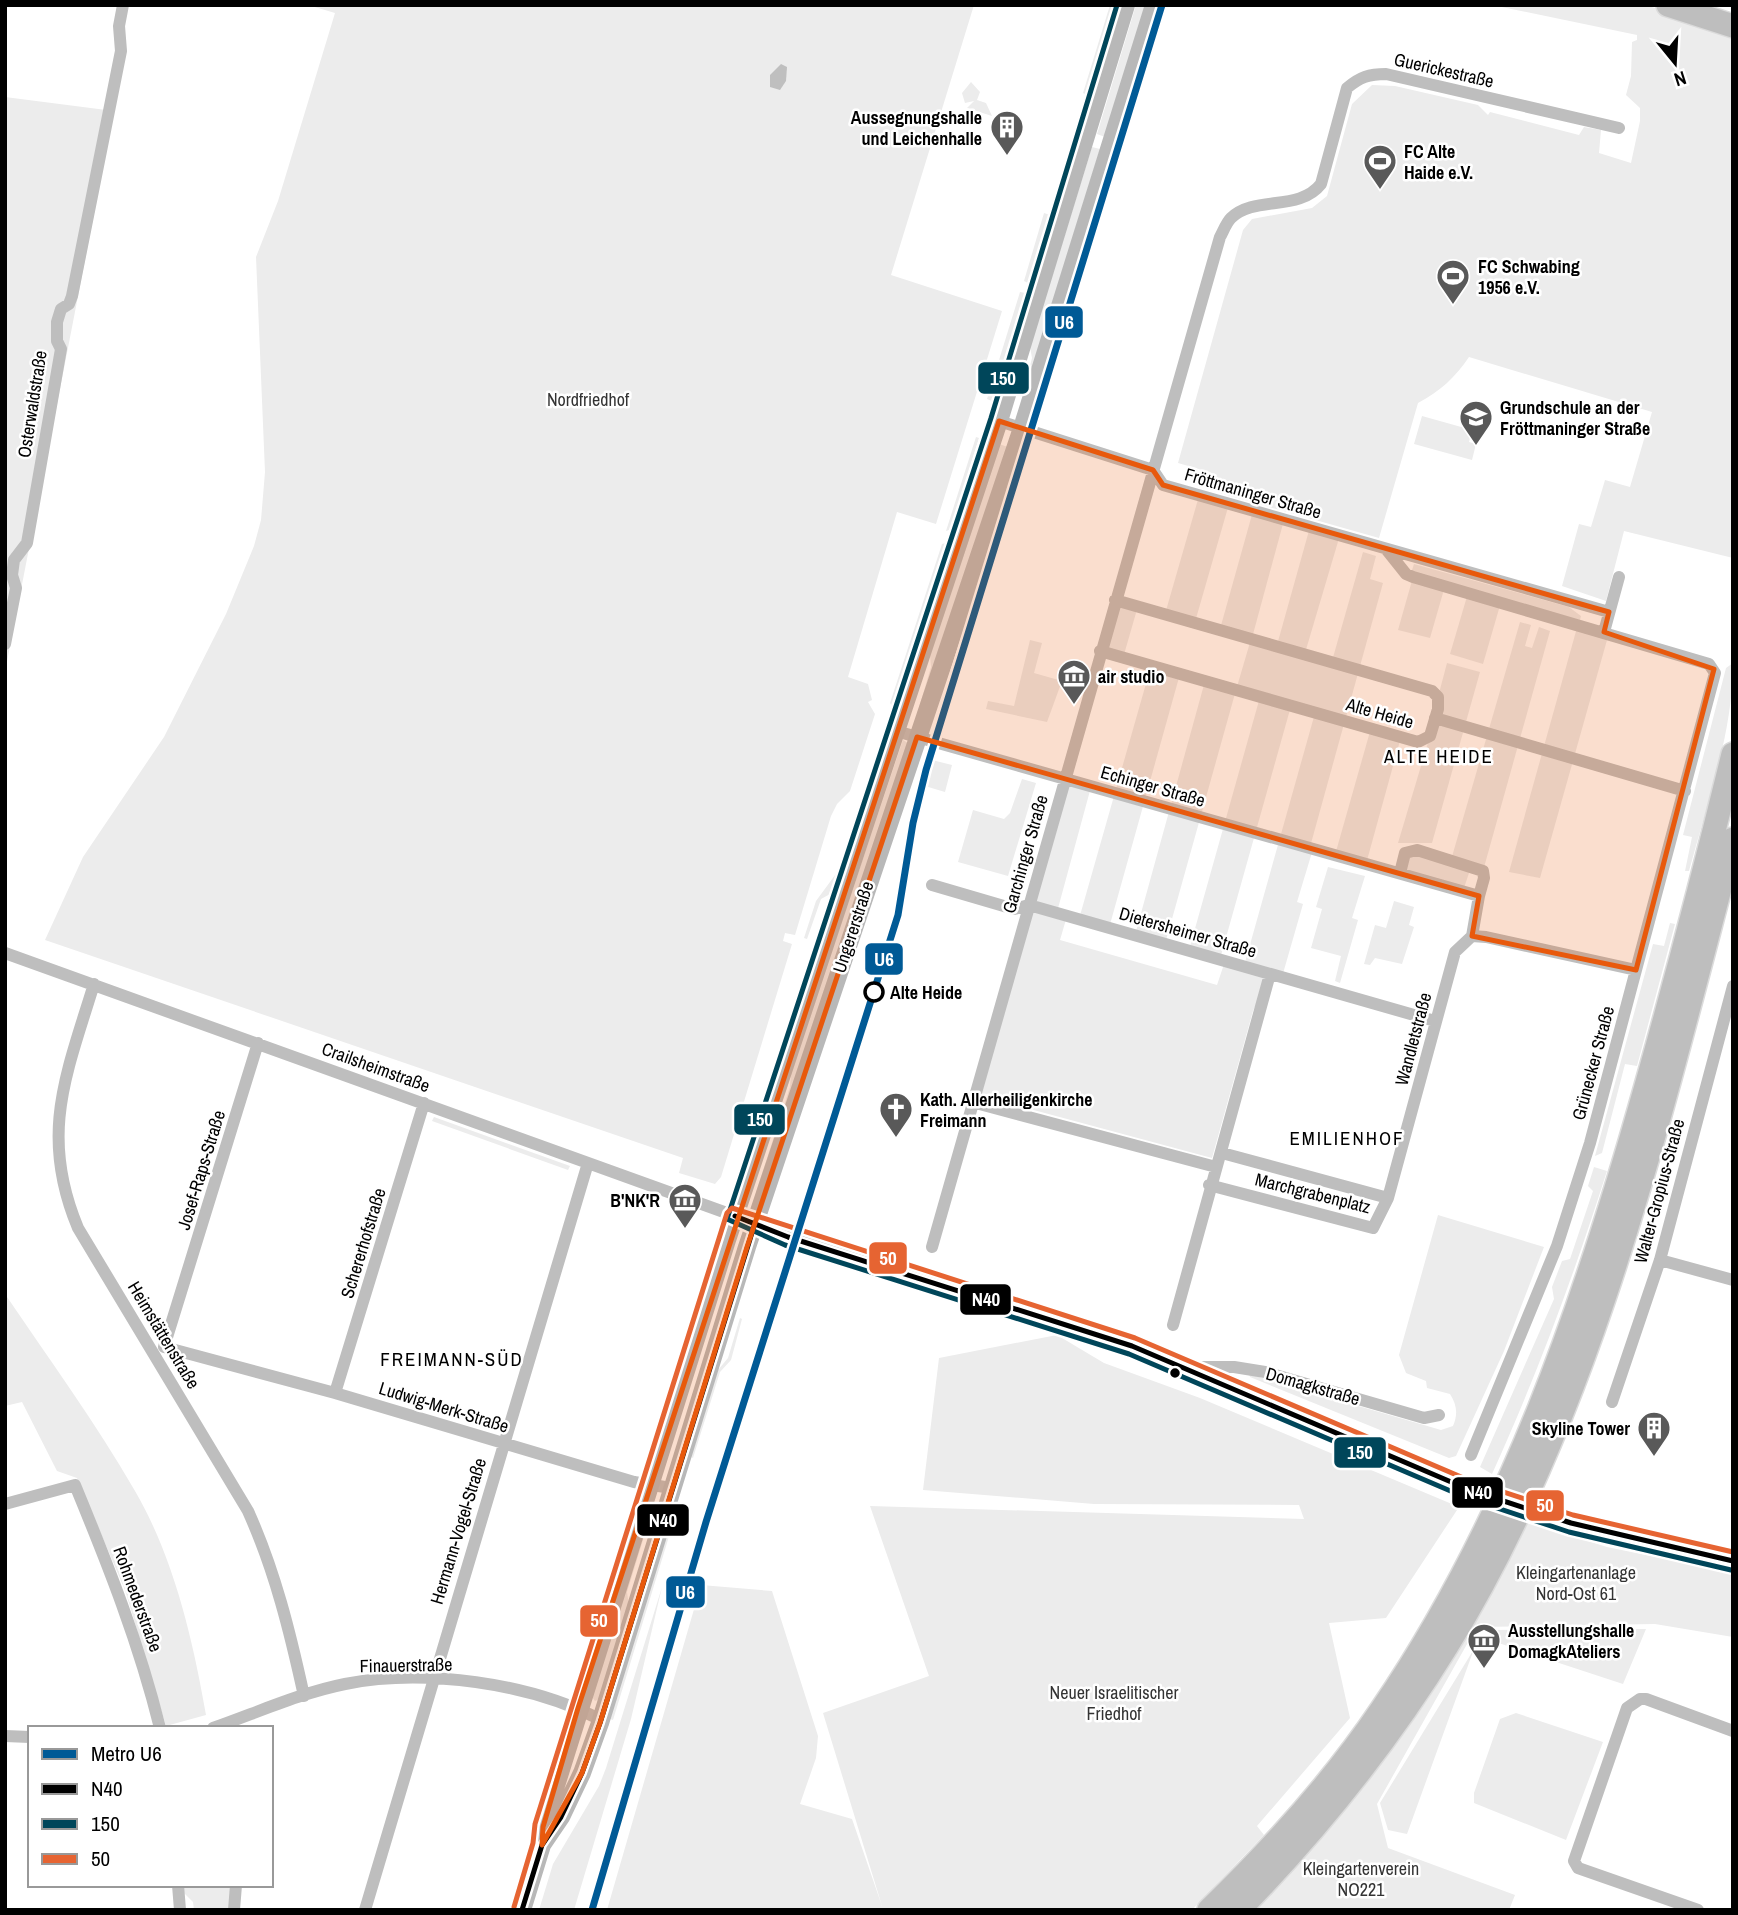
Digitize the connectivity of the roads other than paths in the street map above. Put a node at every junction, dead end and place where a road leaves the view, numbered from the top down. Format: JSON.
{"nodes":[{"id":1,"x":123,"y":5,"type":"edge"},
{"id":2,"x":1126,"y":5,"type":"edge"},
{"id":3,"x":1154,"y":5,"type":"edge"},
{"id":4,"x":1668,"y":5,"type":"edge"},
{"id":5,"x":1703,"y":5,"type":"edge"},
{"id":6,"x":1733,"y":15,"type":"edge"},
{"id":7,"x":1733,"y":26,"type":"edge"},
{"id":8,"x":1619,"y":128,"type":"dead end"},
{"id":9,"x":999,"y":421,"type":"junction"},
{"id":10,"x":1022,"y":428,"type":"junction"},
{"id":11,"x":1153,"y":470,"type":"junction"},
{"id":12,"x":1386,"y":548,"type":"junction"},
{"id":13,"x":1619,"y":577,"type":"dead end"},
{"id":14,"x":1115,"y":600,"type":"junction"},
{"id":15,"x":1609,"y":612,"type":"junction"},
{"id":16,"x":1604,"y":632,"type":"junction"},
{"id":17,"x":5,"y":644,"type":"edge"},
{"id":18,"x":1100,"y":651,"type":"junction"},
{"id":19,"x":1435,"y":718,"type":"junction"},
{"id":20,"x":896,"y":731,"type":"junction"},
{"id":21,"x":917,"y":737,"type":"junction"},
{"id":22,"x":1733,"y":754,"type":"edge"},
{"id":23,"x":1065,"y":779,"type":"junction"},
{"id":24,"x":1685,"y":791,"type":"junction"},
{"id":25,"x":1733,"y":839,"type":"edge"},
{"id":26,"x":1400,"y":873,"type":"junction"},
{"id":27,"x":932,"y":885,"type":"dead end"},
{"id":28,"x":1479,"y":896,"type":"junction"},
{"id":29,"x":1029,"y":905,"type":"junction"},
{"id":30,"x":1472,"y":936,"type":"junction"},
{"id":31,"x":5,"y":953,"type":"edge"},
{"id":32,"x":1636,"y":970,"type":"junction"},
{"id":33,"x":1270,"y":974,"type":"junction"},
{"id":34,"x":94,"y":984,"type":"junction"},
{"id":35,"x":1733,"y":986,"type":"edge"},
{"id":36,"x":1435,"y":1021,"type":"junction"},
{"id":37,"x":258,"y":1043,"type":"junction"},
{"id":38,"x":972,"y":1102,"type":"junction"},
{"id":39,"x":424,"y":1103,"type":"junction"},
{"id":40,"x":1222,"y":1153,"type":"junction"},
{"id":41,"x":589,"y":1163,"type":"junction"},
{"id":42,"x":1216,"y":1167,"type":"junction"},
{"id":43,"x":1209,"y":1185,"type":"junction"},
{"id":44,"x":1388,"y":1198,"type":"junction"},
{"id":45,"x":735,"y":1216,"type":"junction"},
{"id":46,"x":754,"y":1223,"type":"junction"},
{"id":47,"x":932,"y":1247,"type":"dead end"},
{"id":48,"x":1660,"y":1260,"type":"junction"},
{"id":49,"x":1733,"y":1280,"type":"edge"},
{"id":50,"x":1173,"y":1325,"type":"dead end"},
{"id":51,"x":158,"y":1349,"type":"junction"},
{"id":52,"x":1184,"y":1367,"type":"junction"},
{"id":53,"x":335,"y":1392,"type":"junction"},
{"id":54,"x":1612,"y":1402,"type":"dead end"},
{"id":55,"x":1439,"y":1415,"type":"dead end"},
{"id":56,"x":502,"y":1443,"type":"junction"},
{"id":57,"x":1471,"y":1455,"type":"dead end"},
{"id":58,"x":651,"y":1486,"type":"junction"},
{"id":59,"x":671,"y":1488,"type":"junction"},
{"id":60,"x":5,"y":1504,"type":"edge"},
{"id":61,"x":1733,"y":1561,"type":"edge"},
{"id":62,"x":432,"y":1679,"type":"junction"},
{"id":63,"x":304,"y":1696,"type":"junction"},
{"id":64,"x":578,"y":1708,"type":"junction"},
{"id":65,"x":601,"y":1720,"type":"junction"},
{"id":66,"x":160,"y":1726,"type":"edge"},
{"id":67,"x":219,"y":1726,"type":"edge"},
{"id":68,"x":1733,"y":1731,"type":"edge"},
{"id":69,"x":5,"y":1736,"type":"edge"},
{"id":70,"x":28,"y":1737,"type":"edge"},
{"id":71,"x":542,"y":1844,"type":"junction"},
{"id":72,"x":178,"y":1887,"type":"edge"},
{"id":73,"x":236,"y":1887,"type":"edge"},
{"id":74,"x":180,"y":1910,"type":"edge"},
{"id":75,"x":234,"y":1910,"type":"edge"},
{"id":76,"x":365,"y":1910,"type":"edge"},
{"id":77,"x":522,"y":1910,"type":"edge"},
{"id":78,"x":1209,"y":1910,"type":"edge"},
{"id":79,"x":1239,"y":1910,"type":"edge"},
{"id":80,"x":1699,"y":1910,"type":"edge"}],
"edges":[{"from":1,"to":17,"type":"street","name":"Osterwaldstraße"},
{"from":2,"to":9,"type":"main road","name":"Ungererstraße"},
{"from":3,"to":10,"type":"main road","name":"Ungererstraße"},
{"from":4,"to":7,"type":"highway"},
{"from":5,"to":6,"type":"highway"},
{"from":8,"to":11,"type":"street","name":"Guerickestraße"},
{"from":9,"to":10,"type":"street","name":"Fröttmaninger Straße"},
{"from":9,"to":20,"type":"main road","name":"Ungererstraße"},
{"from":10,"to":11,"type":"street","name":"Fröttmaninger Straße"},
{"from":10,"to":21,"type":"main road","name":"Ungererstraße"},
{"from":11,"to":12,"type":"street","name":"Fröttmaninger Straße"},
{"from":11,"to":14,"type":"street","name":"Garchinger Straße"},
{"from":12,"to":15,"type":"street","name":"Fröttmaninger Straße"},
{"from":12,"to":16,"type":"street"},
{"from":13,"to":15,"type":"street"},
{"from":14,"to":18,"type":"street","name":"Garchinger Straße"},
{"from":14,"to":19,"type":"street","name":"Alte Heide"},
{"from":15,"to":16,"type":"street"},
{"from":16,"to":24,"type":"street","name":"Grünecker Straße"},
{"from":18,"to":19,"type":"street","name":"Alte Heide"},
{"from":18,"to":23,"type":"street","name":"Garchinger Straße"},
{"from":19,"to":24,"type":"street","name":"Alte Heide"},
{"from":20,"to":21,"type":"street","name":"Echinger Straße"},
{"from":20,"to":45,"type":"main road","name":"Ungererstraße"},
{"from":21,"to":23,"type":"street","name":"Echinger Straße"},
{"from":21,"to":46,"type":"main road","name":"Ungererstraße"},
{"from":22,"to":78,"type":"highway"},
{"from":23,"to":26,"type":"street","name":"Echinger Straße"},
{"from":23,"to":29,"type":"street","name":"Garchinger Straße"},
{"from":24,"to":32,"type":"street","name":"Grünecker Straße"},
{"from":25,"to":79,"type":"highway"},
{"from":26,"to":28,"type":"street","name":"Echinger Straße"},
{"from":26,"to":28,"type":"street"},
{"from":27,"to":29,"type":"street","name":"Dietersheimer Straße"},
{"from":28,"to":30,"type":"street","name":"Wandletstraße"},
{"from":29,"to":33,"type":"street","name":"Dietersheimer Straße"},
{"from":29,"to":38,"type":"street","name":"Garchinger Straße"},
{"from":30,"to":32,"type":"street"},
{"from":30,"to":36,"type":"street","name":"Wandletstraße"},
{"from":31,"to":34,"type":"street","name":"Crailsheimstraße"},
{"from":32,"to":57,"type":"street","name":"Grünecker Straße"},
{"from":33,"to":36,"type":"street","name":"Dietersheimer Straße"},
{"from":33,"to":40,"type":"street"},
{"from":34,"to":37,"type":"street","name":"Crailsheimstraße"},
{"from":34,"to":51,"type":"street","name":"Heimstättenstraße"},
{"from":35,"to":48,"type":"street","name":"Walter-Gropius-Straße"},
{"from":36,"to":44,"type":"street","name":"Wandletstraße"},
{"from":37,"to":39,"type":"street","name":"Crailsheimstraße"},
{"from":37,"to":51,"type":"street","name":"Josef-Raps-Straße"},
{"from":38,"to":42,"type":"street"},
{"from":38,"to":47,"type":"street","name":"Garchinger Straße"},
{"from":39,"to":41,"type":"street","name":"Crailsheimstraße"},
{"from":39,"to":53,"type":"street","name":"Schererhofstraße"},
{"from":40,"to":42,"type":"street"},
{"from":40,"to":44,"type":"street","name":"Marchgrabenplatz"},
{"from":41,"to":45,"type":"street","name":"Crailsheimstraße"},
{"from":41,"to":56,"type":"street","name":"Hermann-Vogel-Straße"},
{"from":42,"to":43,"type":"street"},
{"from":43,"to":44,"type":"street","name":"Marchgrabenplatz"},
{"from":43,"to":50,"type":"street"},
{"from":45,"to":46,"type":"main road","name":"Domagkstraße"},
{"from":45,"to":58,"type":"main road","name":"Ungererstraße"},
{"from":46,"to":52,"type":"main road","name":"Domagkstraße"},
{"from":46,"to":59,"type":"main road","name":"Ungererstraße"},
{"from":48,"to":49,"type":"street"},
{"from":48,"to":54,"type":"street","name":"Walter-Gropius-Straße"},
{"from":51,"to":53,"type":"street","name":"Ludwig-Merk-Straße"},
{"from":51,"to":63,"type":"street","name":"Heimstättenstraße"},
{"from":52,"to":55,"type":"street","name":"Domagkstraße"},
{"from":52,"to":61,"type":"main road","name":"Domagkstraße","bridge":true},
{"from":53,"to":56,"type":"street","name":"Ludwig-Merk-Straße"},
{"from":56,"to":58,"type":"street","name":"Ludwig-Merk-Straße"},
{"from":56,"to":62,"type":"street","name":"Hermann-Vogel-Straße"},
{"from":58,"to":59,"type":"street","name":"Ludwig-Merk-Straße"},
{"from":58,"to":64,"type":"main road","name":"Ungererstraße"},
{"from":59,"to":65,"type":"main road","name":"Ungererstraße"},
{"from":60,"to":66,"type":"street","name":"Rohmederstraße"},
{"from":62,"to":63,"type":"street","name":"Finauerstraße"},
{"from":62,"to":64,"type":"street","name":"Finauerstraße"},
{"from":62,"to":76,"type":"street","name":"Hermann-Vogel-Straße"},
{"from":63,"to":67,"type":"street","name":"Finauerstraße"},
{"from":64,"to":65,"type":"street","name":"Finauerstraße"},
{"from":64,"to":71,"type":"main road","name":"Ungererstraße"},
{"from":65,"to":71,"type":"main road","name":"Ungererstraße"},
{"from":68,"to":80,"type":"street"},
{"from":69,"to":70,"type":"street"},
{"from":71,"to":77,"type":"main road","name":"Ungererstraße"},
{"from":72,"to":74,"type":"street"},
{"from":73,"to":75,"type":"street"}]}
